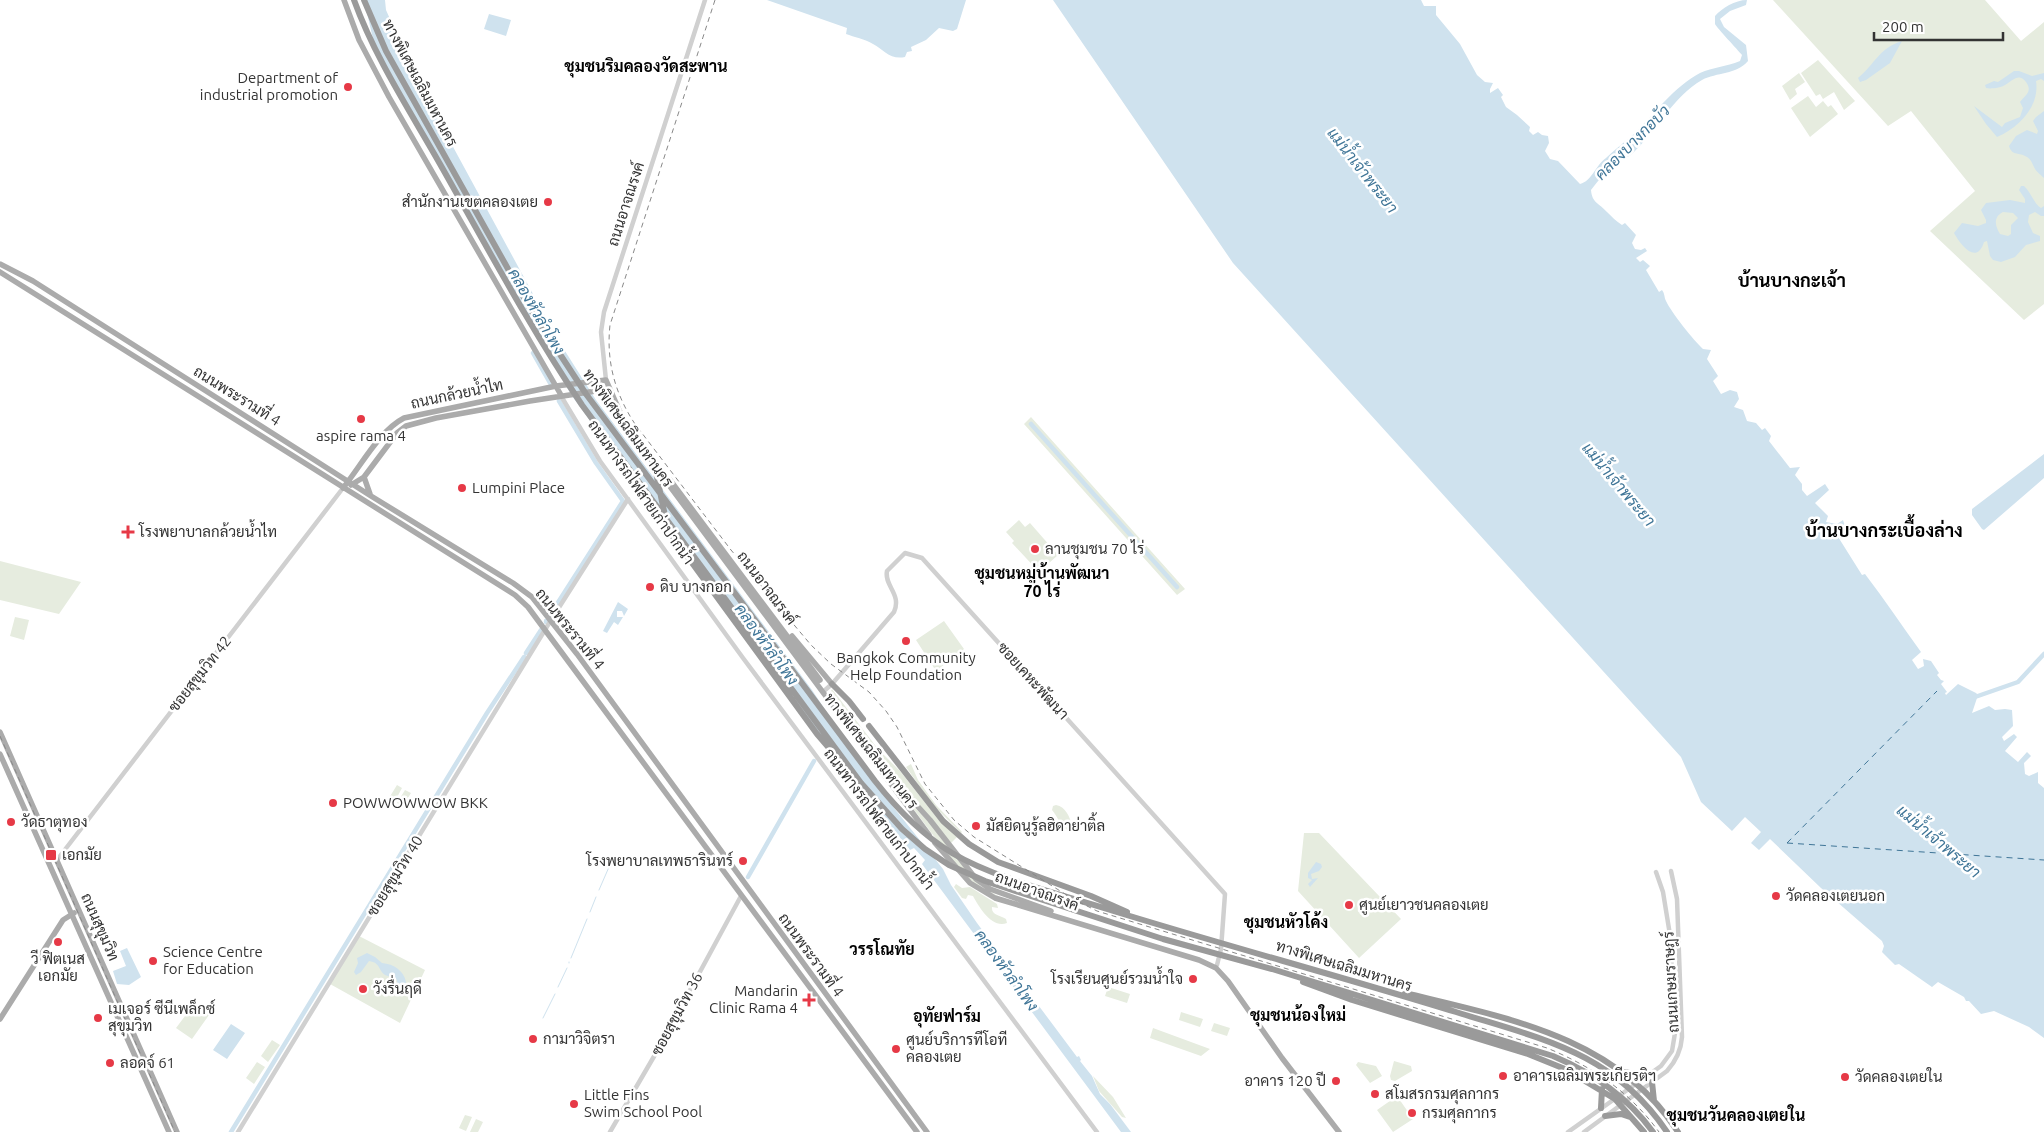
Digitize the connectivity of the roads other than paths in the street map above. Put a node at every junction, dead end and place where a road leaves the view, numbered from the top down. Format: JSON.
{"nodes":[{"id":1,"x":344,"y":0,"type":"edge"},
{"id":2,"x":354,"y":0,"type":"edge"},
{"id":3,"x":364,"y":0,"type":"edge"},
{"id":4,"x":705,"y":0,"type":"edge"},
{"id":5,"x":0,"y":264,"type":"edge"},
{"id":6,"x":0,"y":272,"type":"edge"},
{"id":7,"x":602,"y":381,"type":"junction"},
{"id":8,"x":556,"y":386,"type":"junction"},
{"id":9,"x":606,"y":389,"type":"junction"},
{"id":10,"x":213,"y":395,"type":"junction"},
{"id":11,"x":561,"y":396,"type":"junction"},
{"id":12,"x":208,"y":402,"type":"junction"},
{"id":13,"x":404,"y":418,"type":"junction"},
{"id":14,"x":406,"y":426,"type":"junction"},
{"id":15,"x":655,"y":464,"type":"junction"},
{"id":16,"x":364,"y":477,"type":"junction"},
{"id":17,"x":350,"y":483,"type":"junction"},
{"id":18,"x":343,"y":488,"type":"junction"},
{"id":19,"x":371,"y":496,"type":"junction"},
{"id":20,"x":628,"y":499,"type":"junction"},
{"id":21,"x":551,"y":620,"type":"junction"},
{"id":22,"x":545,"y":630,"type":"junction"},
{"id":23,"x":828,"y":688,"type":"junction"},
{"id":24,"x":863,"y":719,"type":"dead end"},
{"id":25,"x":869,"y":726,"type":"dead end"},
{"id":26,"x":0,"y":732,"type":"edge"},
{"id":27,"x":0,"y":754,"type":"edge"},
{"id":28,"x":668,"y":780,"type":"junction"},
{"id":29,"x":861,"y":783,"type":"junction"},
{"id":30,"x":666,"y":793,"type":"junction"},
{"id":31,"x":57,"y":860,"type":"junction"},
{"id":32,"x":49,"y":864,"type":"junction"},
{"id":33,"x":1671,"y":871,"type":"dead end"},
{"id":34,"x":1656,"y":872,"type":"dead end"},
{"id":35,"x":741,"y":896,"type":"junction"},
{"id":36,"x":80,"y":912,"type":"junction"},
{"id":37,"x":71,"y":914,"type":"junction"},
{"id":38,"x":1139,"y":919,"type":"junction"},
{"id":39,"x":1107,"y":930,"type":"junction"},
{"id":40,"x":1216,"y":966,"type":"junction"},
{"id":41,"x":1272,"y":968,"type":"junction"},
{"id":42,"x":1372,"y":986,"type":"junction"},
{"id":43,"x":839,"y":1014,"type":"junction"},
{"id":44,"x":833,"y":1018,"type":"junction"},
{"id":45,"x":0,"y":1019,"type":"edge"},
{"id":46,"x":131,"y":1028,"type":"junction"},
{"id":47,"x":124,"y":1032,"type":"junction"},
{"id":48,"x":1623,"y":1072,"type":"junction"},
{"id":49,"x":1647,"y":1076,"type":"junction"},
{"id":50,"x":1652,"y":1082,"type":"junction"},
{"id":51,"x":1636,"y":1084,"type":"junction"},
{"id":52,"x":1602,"y":1090,"type":"junction"},
{"id":53,"x":1642,"y":1090,"type":"junction"},
{"id":54,"x":1615,"y":1099,"type":"junction"},
{"id":55,"x":1654,"y":1102,"type":"junction"},
{"id":56,"x":1621,"y":1105,"type":"junction"},
{"id":57,"x":1602,"y":1108,"type":"junction"},
{"id":58,"x":1605,"y":1116,"type":"junction"},
{"id":59,"x":1632,"y":1118,"type":"junction"},
{"id":60,"x":169,"y":1132,"type":"edge"},
{"id":61,"x":177,"y":1132,"type":"edge"},
{"id":62,"x":238,"y":1132,"type":"edge"},
{"id":63,"x":610,"y":1132,"type":"edge"},
{"id":64,"x":918,"y":1132,"type":"edge"},
{"id":65,"x":927,"y":1132,"type":"edge"},
{"id":66,"x":1096,"y":1132,"type":"edge"},
{"id":67,"x":1339,"y":1132,"type":"edge"},
{"id":68,"x":1344,"y":1132,"type":"edge"},
{"id":69,"x":1568,"y":1132,"type":"edge"},
{"id":70,"x":1584,"y":1132,"type":"edge"},
{"id":71,"x":1644,"y":1132,"type":"edge"},
{"id":72,"x":1653,"y":1132,"type":"edge"},
{"id":73,"x":1667,"y":1132,"type":"edge"},
{"id":74,"x":1678,"y":1132,"type":"edge"}],
"edges":[{"from":1,"to":8,"type":"main road","name":"ถนนทางรถไฟสายเก่าปากน้ำ"},
{"from":2,"to":29,"type":"highway","name":"ทางพิเศษเฉลิมมหานคร"},
{"from":3,"to":38,"type":"highway","name":"ทางพิเศษเฉลิมมหานคร"},
{"from":4,"to":7,"type":"street","name":"ถนนอาจณรงค์"},
{"from":5,"to":10,"type":"main road","name":"ถนนพระรามที่ 4"},
{"from":6,"to":12,"type":"main road","name":"ถนนพระรามที่ 4"},
{"from":7,"to":8,"type":"main road","name":"ถนนกล้วยน้ำไท"},
{"from":7,"to":9,"type":"main road","name":"ถนนอาจณรงค์"},
{"from":8,"to":11,"type":"main road","name":"ถนนทางรถไฟสายเก่าปากน้ำ"},
{"from":8,"to":13,"type":"main road","name":"ถนนกล้วยน้ำไท"},
{"from":9,"to":11,"type":"main road","name":"ถนนกล้วยน้ำไท"},
{"from":9,"to":15,"type":"main road","name":"ถนนอาจณรงค์"},
{"from":10,"to":12,"type":"main road"},
{"from":10,"to":17,"type":"main road","name":"ถนนพระรามที่ 4"},
{"from":11,"to":14,"type":"main road","name":"ถนนกล้วยน้ำไท"},
{"from":11,"to":20,"type":"street","name":"ถนนทางรถไฟสายเก่าปากน้ำ"},
{"from":12,"to":18,"type":"main road","name":"ถนนพระรามที่ 4"},
{"from":13,"to":14,"type":"main road"},
{"from":13,"to":17,"type":"main road","name":"ถนนกล้วยน้ำไท"},
{"from":14,"to":16,"type":"main road","name":"ถนนกล้วยน้ำไท"},
{"from":15,"to":23,"type":"main road","name":"ถนนอาจณรงค์"},
{"from":15,"to":23,"type":"main road","name":"ถนนอาจณรงค์"},
{"from":15,"to":29,"type":"highway"},
{"from":16,"to":17,"type":"main road","name":"ถนนกล้วยน้ำไท"},
{"from":16,"to":19,"type":"main road"},
{"from":17,"to":18,"type":"main road","name":"ถนนกล้วยน้ำไท"},
{"from":17,"to":19,"type":"main road","name":"ถนนพระรามที่ 4"},
{"from":18,"to":22,"type":"main road","name":"ถนนพระรามที่ 4"},
{"from":18,"to":31,"type":"street","name":"ซอยสุขุมวิท 42"},
{"from":19,"to":21,"type":"main road","name":"ถนนพระรามที่ 4"},
{"from":20,"to":21,"type":"street","name":"ซอยสุขุมวิท 40"},
{"from":20,"to":66,"type":"street","name":"ถนนทางรถไฟสายเก่าปากน้ำ"},
{"from":21,"to":22,"type":"street","name":"ซอยสุขุมวิท 40"},
{"from":21,"to":28,"type":"main road","name":"ถนนพระรามที่ 4"},
{"from":22,"to":30,"type":"main road","name":"ถนนพระรามที่ 4"},
{"from":22,"to":62,"type":"street","name":"ซอยสุขุมวิท 40"},
{"from":23,"to":24,"type":"highway"},
{"from":23,"to":39,"type":"main road","name":"ถนนอาจณรงค์"},
{"from":23,"to":39,"type":"main road","name":"ถนนอาจณรงค์"},
{"from":23,"to":40,"type":"street","name":"ซอยเคหะพัฒนา"},
{"from":25,"to":38,"type":"highway"},
{"from":26,"to":31,"type":"main road","name":"ถนนสุขุมวิท"},
{"from":27,"to":32,"type":"main road","name":"ถนนสุขุมวิท"},
{"from":28,"to":30,"type":"main road"},
{"from":28,"to":43,"type":"main road","name":"ถนนพระรามที่ 4"},
{"from":29,"to":41,"type":"highway","name":"ทางพิเศษเฉลิมมหานคร"},
{"from":30,"to":35,"type":"main road","name":"ถนนพระรามที่ 4"},
{"from":31,"to":32,"type":"main road"},
{"from":31,"to":36,"type":"main road","name":"ถนนสุขุมวิท"},
{"from":32,"to":37,"type":"main road","name":"ถนนสุขุมวิท"},
{"from":33,"to":50,"type":"street","name":"ถนนเกษมราษฎร์"},
{"from":34,"to":49,"type":"street","name":"ถนนเกษมราษฎร์"},
{"from":35,"to":44,"type":"main road","name":"ถนนพระรามที่ 4"},
{"from":35,"to":63,"type":"street","name":"ซอยสุขุมวิท 36"},
{"from":36,"to":37,"type":"main road"},
{"from":36,"to":46,"type":"main road","name":"ถนนสุขุมวิท"},
{"from":37,"to":45,"type":"main road"},
{"from":37,"to":47,"type":"main road","name":"ถนนสุขุมวิท"},
{"from":38,"to":42,"type":"highway","name":"ทางพิเศษเฉลิมมหานคร"},
{"from":39,"to":40,"type":"main road","name":"ถนนอาจณรงค์"},
{"from":40,"to":67,"type":"main road","name":"ถนนอาจณรงค์"},
{"from":40,"to":68,"type":"main road","name":"ถนนอาจณรงค์"},
{"from":41,"to":52,"type":"highway"},
{"from":41,"to":72,"type":"highway","name":"ทางพิเศษเฉลิมมหานคร"},
{"from":42,"to":48,"type":"highway"},
{"from":42,"to":73,"type":"highway","name":"ทางพิเศษเฉลิมมหานคร"},
{"from":43,"to":44,"type":"main road"},
{"from":43,"to":65,"type":"main road","name":"ถนนพระรามที่ 4"},
{"from":44,"to":64,"type":"main road","name":"ถนนพระรามที่ 4"},
{"from":46,"to":47,"type":"main road"},
{"from":46,"to":61,"type":"main road","name":"ถนนสุขุมวิท"},
{"from":47,"to":60,"type":"main road","name":"ถนนสุขุมวิท"},
{"from":48,"to":49,"type":"highway"},
{"from":48,"to":51,"type":"highway"},
{"from":49,"to":51,"type":"street","name":"ถนนเกษมราษฎร์"},
{"from":50,"to":53,"type":"street","name":"ถนนเกษมราษฎร์"},
{"from":50,"to":55,"type":"highway"},
{"from":51,"to":53,"type":"highway"},
{"from":51,"to":54,"type":"street","name":"ถนนเกษมราษฎร์"},
{"from":52,"to":54,"type":"highway"},
{"from":52,"to":57,"type":"highway"},
{"from":53,"to":55,"type":"highway"},
{"from":53,"to":56,"type":"street","name":"ถนนเกษมราษฎร์"},
{"from":54,"to":56,"type":"highway"},
{"from":54,"to":57,"type":"street","name":"ถนนเกษมราษฎร์"},
{"from":55,"to":74,"type":"highway"},
{"from":56,"to":58,"type":"street","name":"ถนนเกษมราษฎร์"},
{"from":56,"to":59,"type":"highway"},
{"from":57,"to":69,"type":"street","name":"ถนนเกษมราษฎร์"},
{"from":58,"to":59,"type":"highway"},
{"from":58,"to":70,"type":"street","name":"ถนนเกษมราษฎร์"},
{"from":59,"to":71,"type":"highway"}]}
